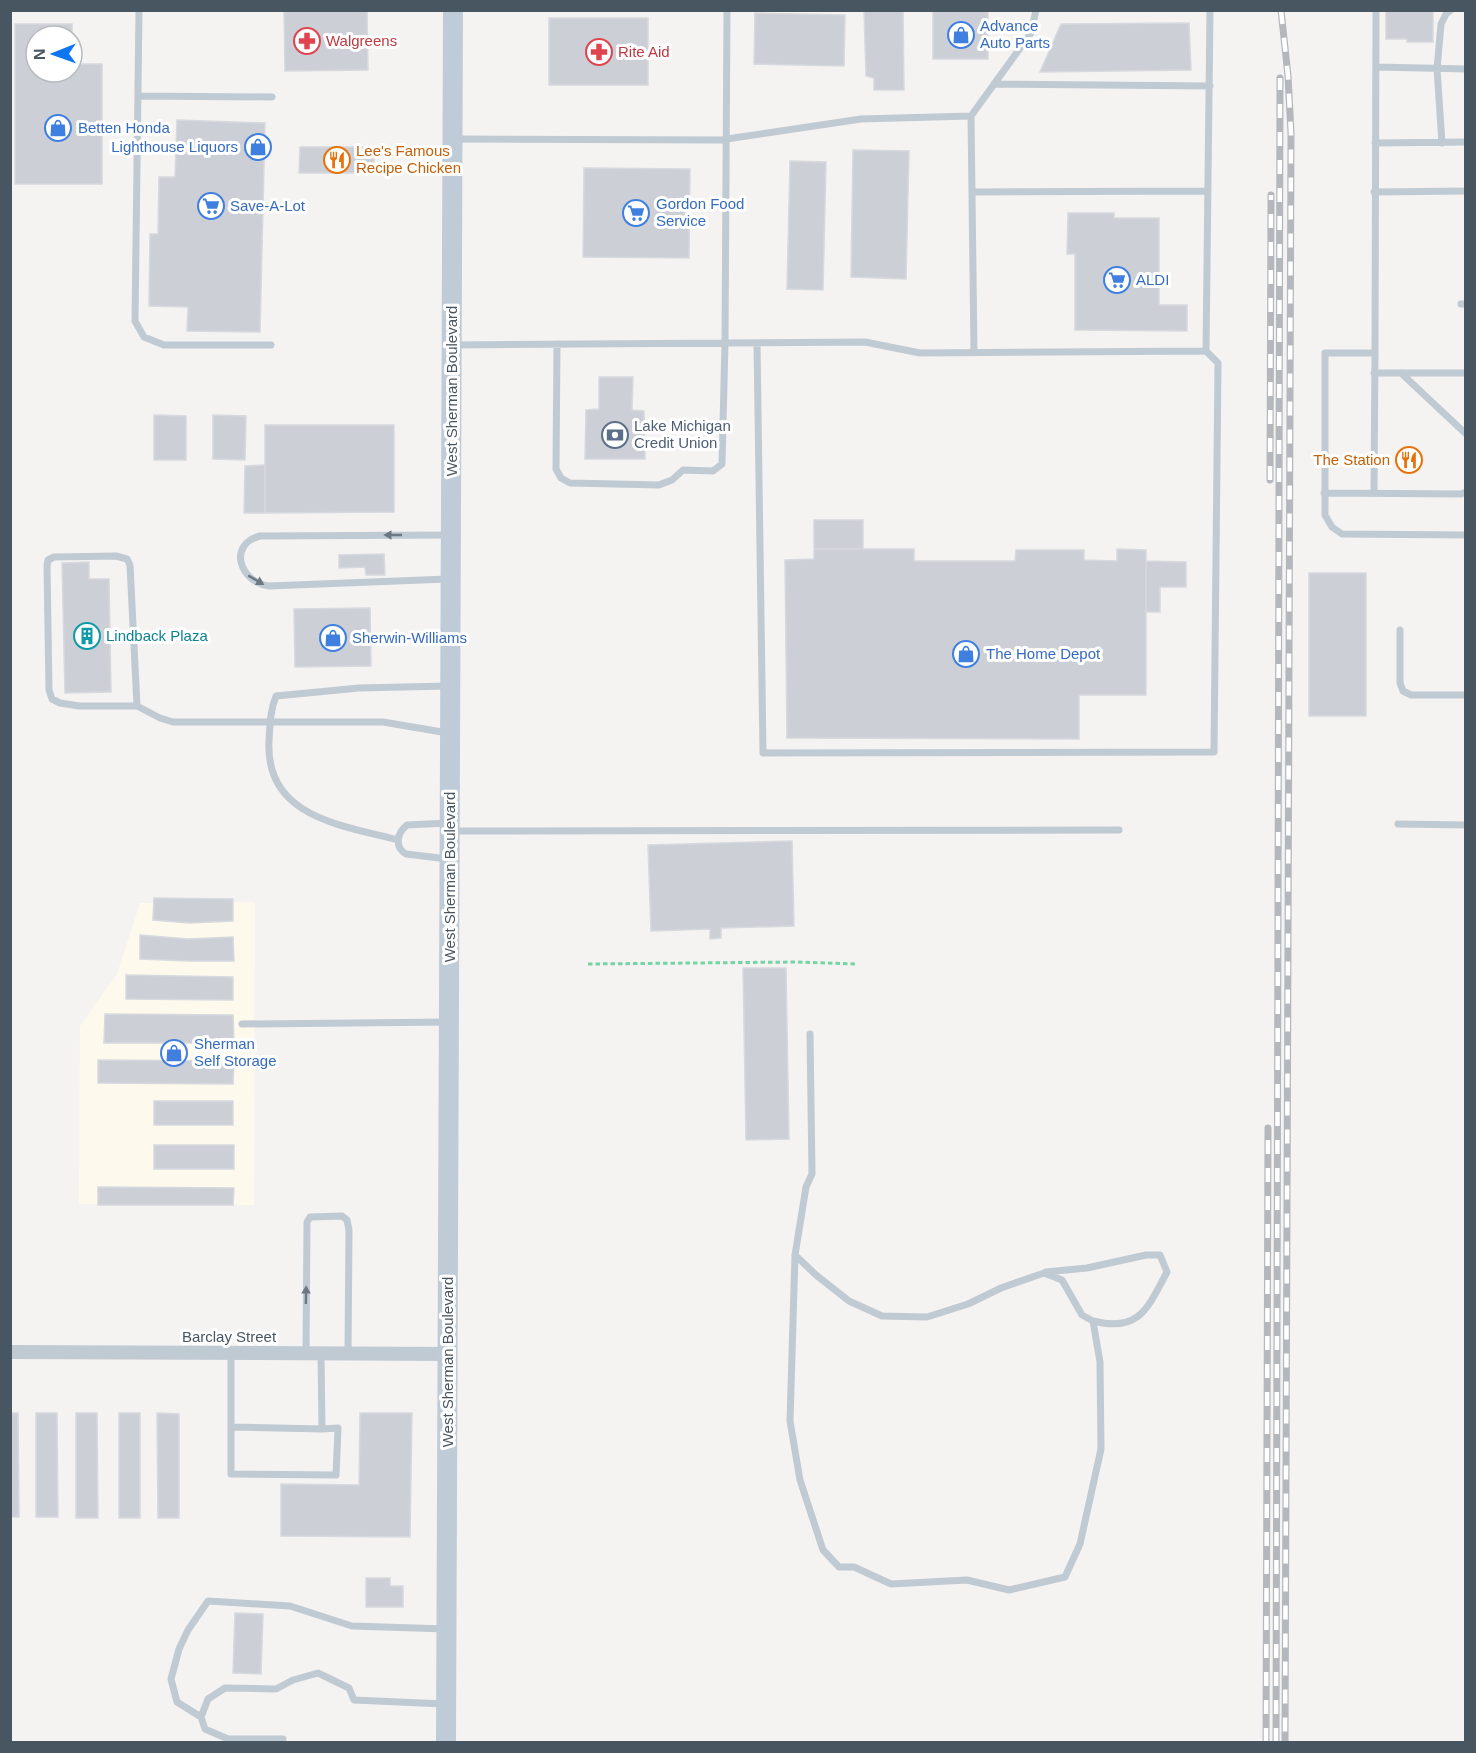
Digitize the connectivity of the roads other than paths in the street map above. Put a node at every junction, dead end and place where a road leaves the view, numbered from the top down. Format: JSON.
{"nodes":[{"id":1,"x":139,"y":10,"type":"edge"},
{"id":2,"x":453,"y":10,"type":"edge"},
{"id":3,"x":727,"y":10,"type":"edge"},
{"id":4,"x":1036,"y":10,"type":"edge"},
{"id":5,"x":1210,"y":10,"type":"edge"},
{"id":6,"x":1376,"y":10,"type":"edge"},
{"id":7,"x":1440,"y":10,"type":"edge"},
{"id":8,"x":1451,"y":10,"type":"edge"},
{"id":9,"x":1441,"y":24,"type":"junction"},
{"id":10,"x":1376,"y":67,"type":"junction"},
{"id":11,"x":1437,"y":69,"type":"junction"},
{"id":12,"x":1466,"y":69,"type":"edge"},
{"id":13,"x":994,"y":84,"type":"junction"},
{"id":14,"x":1210,"y":86,"type":"junction"},
{"id":15,"x":138,"y":96,"type":"junction"},
{"id":16,"x":272,"y":97,"type":"dead end"},
{"id":17,"x":971,"y":116,"type":"junction"},
{"id":18,"x":727,"y":139,"type":"junction"},
{"id":19,"x":452,"y":140,"type":"junction"},
{"id":20,"x":1466,"y":142,"type":"edge"},
{"id":21,"x":1375,"y":143,"type":"junction"},
{"id":22,"x":1442,"y":143,"type":"junction"},
{"id":23,"x":1208,"y":191,"type":"junction"},
{"id":24,"x":1466,"y":191,"type":"edge"},
{"id":25,"x":972,"y":192,"type":"junction"},
{"id":26,"x":1374,"y":192,"type":"junction"},
{"id":27,"x":724,"y":343,"type":"junction"},
{"id":28,"x":757,"y":343,"type":"junction"},
{"id":29,"x":557,"y":344,"type":"junction"},
{"id":30,"x":271,"y":345,"type":"dead end"},
{"id":31,"x":452,"y":345,"type":"junction"},
{"id":32,"x":1206,"y":351,"type":"junction"},
{"id":33,"x":974,"y":352,"type":"junction"},
{"id":34,"x":1375,"y":353,"type":"junction"},
{"id":35,"x":1401,"y":373,"type":"junction"},
{"id":36,"x":1466,"y":373,"type":"edge"},
{"id":37,"x":1374,"y":374,"type":"junction"},
{"id":38,"x":1466,"y":434,"type":"edge"},
{"id":39,"x":1466,"y":492,"type":"edge"},
{"id":40,"x":1324,"y":493,"type":"junction"},
{"id":41,"x":1374,"y":493,"type":"junction"},
{"id":42,"x":451,"y":535,"type":"junction"},
{"id":43,"x":1466,"y":535,"type":"edge"},
{"id":44,"x":451,"y":579,"type":"junction"},
{"id":45,"x":1400,"y":630,"type":"dead end"},
{"id":46,"x":451,"y":686,"type":"junction"},
{"id":47,"x":1466,"y":695,"type":"edge"},
{"id":48,"x":137,"y":706,"type":"junction"},
{"id":49,"x":270,"y":722,"type":"junction"},
{"id":50,"x":450,"y":734,"type":"junction"},
{"id":51,"x":1398,"y":825,"type":"dead end"},
{"id":52,"x":1466,"y":825,"type":"edge"},
{"id":53,"x":450,"y":827,"type":"junction"},
{"id":54,"x":1119,"y":830,"type":"dead end"},
{"id":55,"x":398,"y":840,"type":"junction"},
{"id":56,"x":450,"y":859,"type":"junction"},
{"id":57,"x":450,"y":1022,"type":"junction"},
{"id":58,"x":242,"y":1024,"type":"dead end"},
{"id":59,"x":810,"y":1034,"type":"dead end"},
{"id":60,"x":795,"y":1255,"type":"junction"},
{"id":61,"x":1044,"y":1273,"type":"junction"},
{"id":62,"x":1093,"y":1321,"type":"junction"},
{"id":63,"x":10,"y":1352,"type":"edge"},
{"id":64,"x":231,"y":1353,"type":"junction"},
{"id":65,"x":306,"y":1353,"type":"junction"},
{"id":66,"x":321,"y":1353,"type":"junction"},
{"id":67,"x":348,"y":1354,"type":"junction"},
{"id":68,"x":448,"y":1354,"type":"junction"},
{"id":69,"x":231,"y":1427,"type":"junction"},
{"id":70,"x":322,"y":1429,"type":"junction"},
{"id":71,"x":447,"y":1629,"type":"junction"},
{"id":72,"x":446,"y":1704,"type":"junction"},
{"id":73,"x":201,"y":1717,"type":"junction"},
{"id":74,"x":283,"y":1739,"type":"dead end"},
{"id":75,"x":446,"y":1743,"type":"edge"}],
"edges":[{"from":1,"to":15,"type":"lane"},
{"from":2,"to":19,"type":"main road","name":"West Sherman Boulevard"},
{"from":3,"to":18,"type":"lane"},
{"from":4,"to":13,"type":"lane"},
{"from":5,"to":14,"type":"lane"},
{"from":6,"to":10,"type":"lane"},
{"from":7,"to":9,"type":"lane"},
{"from":8,"to":9,"type":"lane"},
{"from":9,"to":11,"type":"lane"},
{"from":10,"to":11,"type":"lane"},
{"from":10,"to":21,"type":"lane"},
{"from":11,"to":12,"type":"lane"},
{"from":11,"to":22,"type":"lane"},
{"from":13,"to":14,"type":"lane"},
{"from":13,"to":17,"type":"lane"},
{"from":14,"to":23,"type":"lane"},
{"from":15,"to":16,"type":"lane"},
{"from":15,"to":30,"type":"lane"},
{"from":17,"to":18,"type":"lane"},
{"from":17,"to":25,"type":"lane"},
{"from":18,"to":19,"type":"lane"},
{"from":18,"to":27,"type":"lane"},
{"from":19,"to":31,"type":"main road","name":"West Sherman Boulevard"},
{"from":20,"to":22,"type":"lane"},
{"from":21,"to":22,"type":"lane"},
{"from":21,"to":26,"type":"lane"},
{"from":23,"to":25,"type":"lane"},
{"from":23,"to":32,"type":"lane"},
{"from":24,"to":26,"type":"lane"},
{"from":25,"to":33,"type":"lane"},
{"from":26,"to":34,"type":"lane"},
{"from":27,"to":28,"type":"lane"},
{"from":27,"to":29,"type":"lane"},
{"from":27,"to":29,"type":"lane"},
{"from":28,"to":32,"type":"lane"},
{"from":28,"to":33,"type":"lane"},
{"from":29,"to":31,"type":"lane"},
{"from":31,"to":42,"type":"main road","name":"West Sherman Boulevard"},
{"from":32,"to":33,"type":"lane"},
{"from":34,"to":37,"type":"lane"},
{"from":34,"to":40,"type":"lane"},
{"from":35,"to":36,"type":"lane"},
{"from":35,"to":37,"type":"lane"},
{"from":35,"to":38,"type":"lane"},
{"from":37,"to":41,"type":"lane"},
{"from":39,"to":41,"type":"lane"},
{"from":40,"to":41,"type":"lane"},
{"from":40,"to":43,"type":"lane"},
{"from":42,"to":44,"type":"main road","name":"West Sherman Boulevard"},
{"from":42,"to":44,"type":"lane","one_way":true},
{"from":44,"to":46,"type":"main road","name":"West Sherman Boulevard"},
{"from":45,"to":47,"type":"lane"},
{"from":46,"to":49,"type":"lane"},
{"from":46,"to":50,"type":"main road","name":"West Sherman Boulevard"},
{"from":48,"to":48,"type":"lane"},
{"from":48,"to":49,"type":"lane"},
{"from":49,"to":50,"type":"lane"},
{"from":49,"to":55,"type":"lane"},
{"from":50,"to":53,"type":"main road","name":"West Sherman Boulevard"},
{"from":51,"to":52,"type":"lane"},
{"from":53,"to":54,"type":"lane"},
{"from":53,"to":55,"type":"lane"},
{"from":53,"to":56,"type":"main road","name":"West Sherman Boulevard"},
{"from":55,"to":56,"type":"lane"},
{"from":56,"to":57,"type":"main road","name":"West Sherman Boulevard"},
{"from":57,"to":58,"type":"lane"},
{"from":57,"to":68,"type":"main road","name":"West Sherman Boulevard"},
{"from":59,"to":60,"type":"lane"},
{"from":60,"to":61,"type":"lane"},
{"from":60,"to":62,"type":"lane"},
{"from":61,"to":62,"type":"lane"},
{"from":61,"to":62,"type":"lane"},
{"from":63,"to":64,"type":"street","name":"Barclay Street"},
{"from":64,"to":65,"type":"street","name":"Barclay Street"},
{"from":64,"to":69,"type":"lane"},
{"from":65,"to":66,"type":"street","name":"Barclay Street"},
{"from":65,"to":67,"type":"lane","one_way":true},
{"from":66,"to":67,"type":"street","name":"Barclay Street"},
{"from":66,"to":70,"type":"lane"},
{"from":67,"to":68,"type":"street","name":"Barclay Street"},
{"from":68,"to":71,"type":"main road","name":"West Sherman Boulevard"},
{"from":69,"to":70,"type":"lane"},
{"from":69,"to":70,"type":"lane"},
{"from":71,"to":72,"type":"main road","name":"West Sherman Boulevard"},
{"from":71,"to":73,"type":"lane"},
{"from":72,"to":73,"type":"lane"},
{"from":72,"to":75,"type":"main road","name":"West Sherman Boulevard"},
{"from":73,"to":74,"type":"lane"}]}
